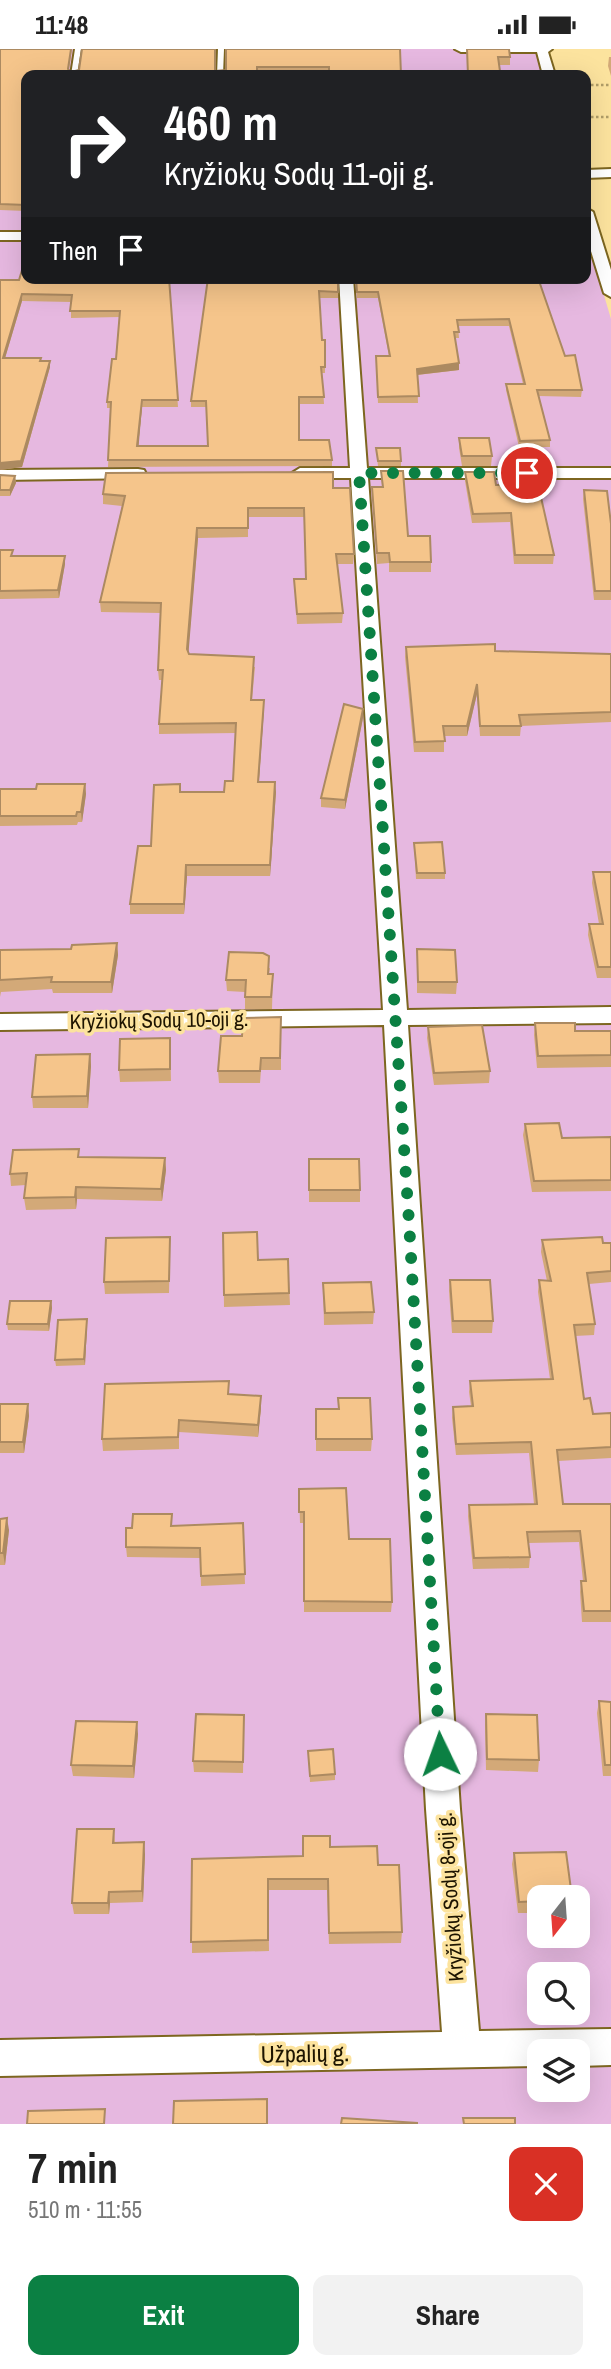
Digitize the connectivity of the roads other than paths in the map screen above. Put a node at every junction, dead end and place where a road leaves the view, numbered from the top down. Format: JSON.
{"nodes":[{"id":1,"x":78,"y":49,"type":"edge"},
{"id":2,"x":221,"y":49,"type":"edge"},
{"id":3,"x":461,"y":49,"type":"edge"},
{"id":4,"x":544,"y":50,"type":"edge"},
{"id":5,"x":75,"y":70,"type":"edge"},
{"id":6,"x":220,"y":70,"type":"edge"},
{"id":7,"x":548,"y":70,"type":"edge"},
{"id":8,"x":611,"y":173,"type":"edge"},
{"id":9,"x":591,"y":174,"type":"edge"},
{"id":10,"x":0,"y":236,"type":"edge"},
{"id":11,"x":21,"y":236,"type":"edge"},
{"id":12,"x":591,"y":239,"type":"edge"},
{"id":13,"x":346,"y":284,"type":"edge"},
{"id":14,"x":611,"y":293,"type":"edge"},
{"id":15,"x":276,"y":473,"type":"edge"},
{"id":16,"x":359,"y":473,"type":"junction"},
{"id":17,"x":611,"y":473,"type":"edge"},
{"id":18,"x":152,"y":474,"type":"edge"},
{"id":19,"x":0,"y":475,"type":"edge"},
{"id":20,"x":611,"y":1015,"type":"edge"},
{"id":21,"x":396,"y":1017,"type":"junction"},
{"id":22,"x":0,"y":1022,"type":"edge"},
{"id":23,"x":611,"y":2047,"type":"edge"},
{"id":24,"x":461,"y":2050,"type":"junction"},
{"id":25,"x":0,"y":2058,"type":"edge"}],
"edges":[{"from":1,"to":5,"type":"lane"},
{"from":2,"to":6,"type":"lane"},
{"from":3,"to":4,"type":"street"},
{"from":4,"to":7,"type":"street"},
{"from":8,"to":9,"type":"street"},
{"from":10,"to":11,"type":"street"},
{"from":12,"to":14,"type":"street"},
{"from":13,"to":16,"type":"street","name":"Kryžiokų Sodų 8-oji g."},
{"from":15,"to":16,"type":"street"},
{"from":16,"to":17,"type":"street"},
{"from":16,"to":21,"type":"street","name":"Kryžiokų Sodų 8-oji g."},
{"from":18,"to":19,"type":"street"},
{"from":20,"to":21,"type":"street","name":"Kryžiokų Sodų 10-oji g."},
{"from":21,"to":22,"type":"street","name":"Kryžiokų Sodų 10-oji g."},
{"from":21,"to":24,"type":"street","name":"Kryžiokų Sodų 8-oji g."},
{"from":23,"to":24,"type":"street","name":"Užpalių g."},
{"from":24,"to":25,"type":"street","name":"Užpalių g."}]}
